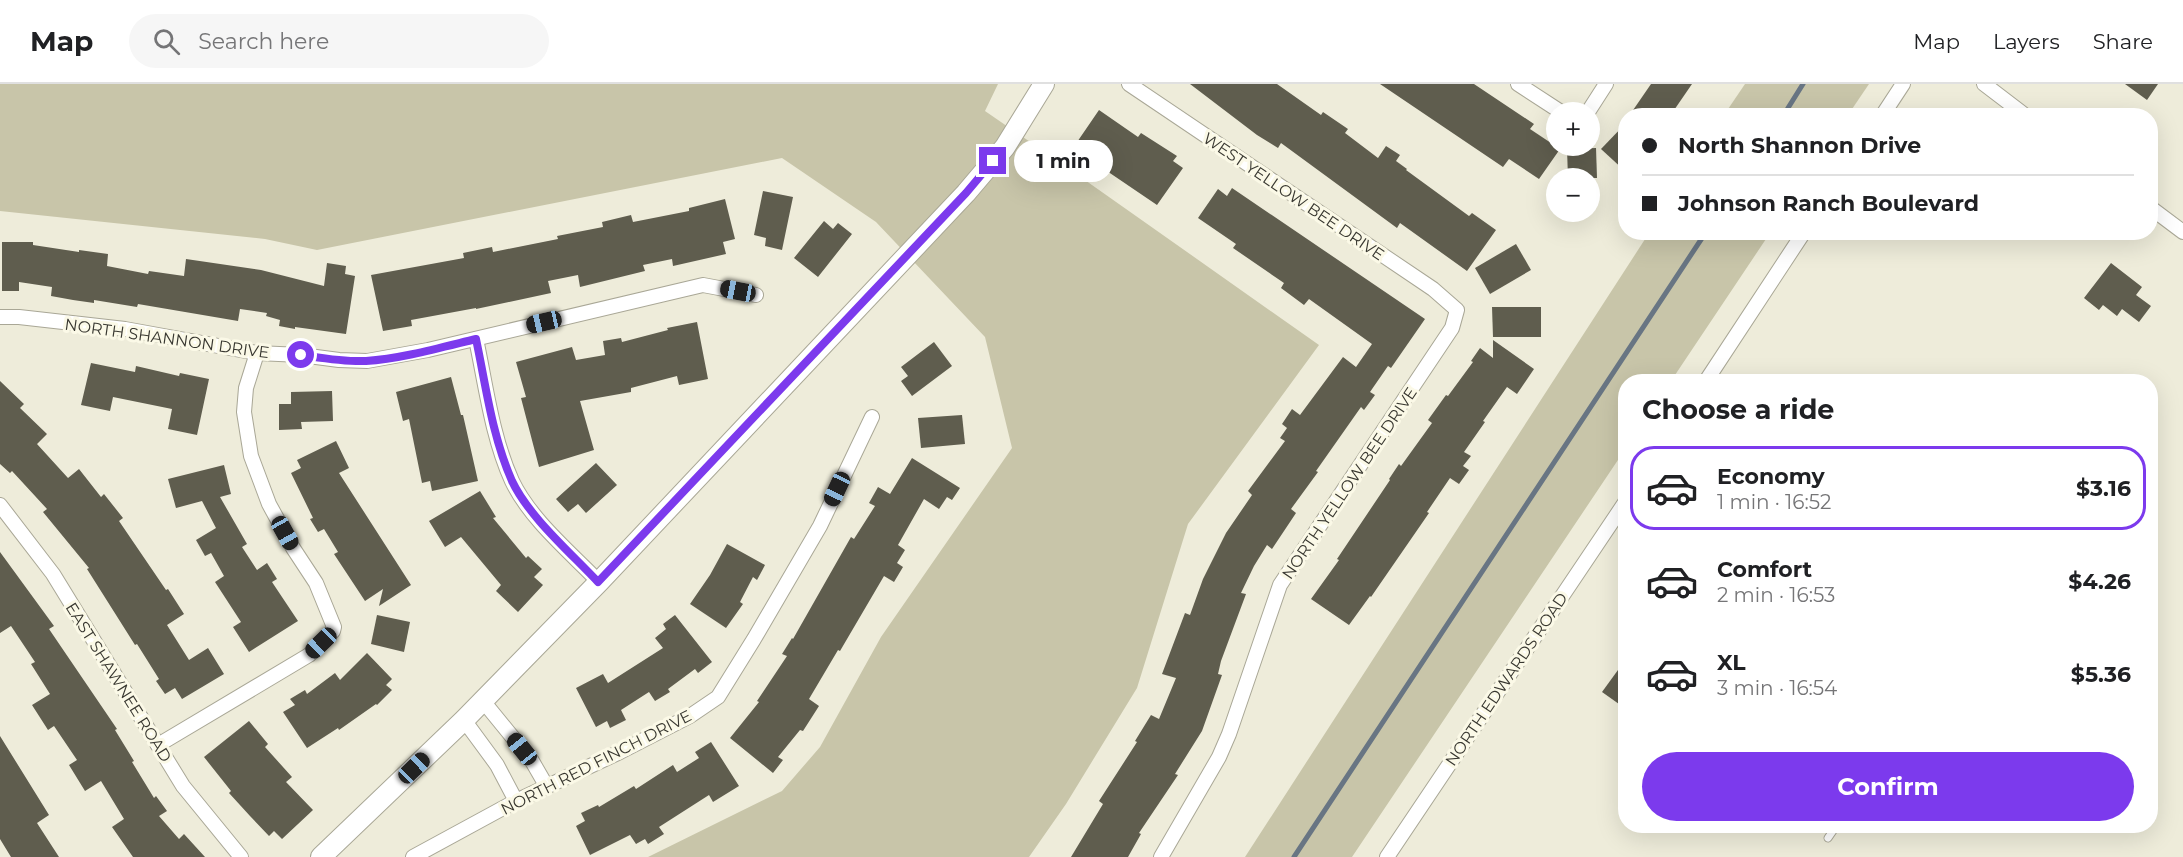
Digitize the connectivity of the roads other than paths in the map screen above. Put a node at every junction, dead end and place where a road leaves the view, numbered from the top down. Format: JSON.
{"nodes":[{"id":1,"x":1044,"y":84,"type":"edge"},
{"id":2,"x":1129,"y":84,"type":"edge"},
{"id":3,"x":1518,"y":84,"type":"edge"},
{"id":4,"x":1606,"y":84,"type":"edge"},
{"id":5,"x":1903,"y":84,"type":"edge"},
{"id":6,"x":1984,"y":84,"type":"edge"},
{"id":7,"x":1546,"y":102,"type":"edge"},
{"id":8,"x":1594,"y":102,"type":"edge"},
{"id":9,"x":1887,"y":108,"type":"edge"},
{"id":10,"x":2016,"y":108,"type":"edge"},
{"id":11,"x":2158,"y":213,"type":"edge"},
{"id":12,"x":2183,"y":232,"type":"edge"},
{"id":13,"x":1799,"y":240,"type":"edge"},
{"id":14,"x":756,"y":295,"type":"dead end"},
{"id":15,"x":1457,"y":310,"type":"joint"},
{"id":16,"x":0,"y":317,"type":"edge"},
{"id":17,"x":476,"y":339,"type":"junction"},
{"id":18,"x":257,"y":353,"type":"junction"},
{"id":19,"x":1711,"y":374,"type":"edge"},
{"id":20,"x":872,"y":417,"type":"dead end"},
{"id":21,"x":0,"y":506,"type":"edge"},
{"id":22,"x":1618,"y":513,"type":"edge"},
{"id":23,"x":598,"y":582,"type":"junction"},
{"id":24,"x":483,"y":701,"type":"junction"},
{"id":25,"x":464,"y":720,"type":"junction"},
{"id":26,"x":158,"y":745,"type":"junction"},
{"id":27,"x":546,"y":787,"type":"junction"},
{"id":28,"x":516,"y":801,"type":"junction"},
{"id":29,"x":1831,"y":833,"type":"edge"},
{"id":30,"x":1828,"y":838,"type":"dead end"},
{"id":31,"x":241,"y":857,"type":"edge"},
{"id":32,"x":321,"y":857,"type":"edge"},
{"id":33,"x":413,"y":857,"type":"edge"},
{"id":34,"x":1161,"y":857,"type":"edge"},
{"id":35,"x":1387,"y":857,"type":"edge"}],
"edges":[{"from":1,"to":23,"type":"street"},
{"from":2,"to":15,"type":"street","name":"WEST YELLOW BEE DRIVE"},
{"from":3,"to":7,"type":"street"},
{"from":4,"to":8,"type":"street"},
{"from":5,"to":9,"type":"street"},
{"from":6,"to":10,"type":"street"},
{"from":11,"to":12,"type":"street"},
{"from":13,"to":19,"type":"street"},
{"from":14,"to":17,"type":"street","name":"NORTH SHANNON DRIVE"},
{"from":15,"to":34,"type":"street","name":"NORTH YELLOW BEE DRIVE"},
{"from":16,"to":18,"type":"street","name":"NORTH SHANNON DRIVE"},
{"from":17,"to":18,"type":"street","name":"NORTH SHANNON DRIVE"},
{"from":17,"to":23,"type":"street"},
{"from":18,"to":26,"type":"street"},
{"from":20,"to":27,"type":"street","name":"NORTH RED FINCH DRIVE"},
{"from":21,"to":26,"type":"street","name":"EAST SHAWNEE ROAD"},
{"from":22,"to":35,"type":"street","name":"NORTH EDWARDS ROAD"},
{"from":23,"to":24,"type":"street"},
{"from":24,"to":25,"type":"street"},
{"from":24,"to":27,"type":"street"},
{"from":25,"to":28,"type":"street"},
{"from":25,"to":32,"type":"street"},
{"from":26,"to":31,"type":"street","name":"EAST SHAWNEE ROAD"},
{"from":27,"to":28,"type":"street","name":"NORTH RED FINCH DRIVE"},
{"from":28,"to":33,"type":"street","name":"NORTH RED FINCH DRIVE"},
{"from":29,"to":30,"type":"lane"}]}
